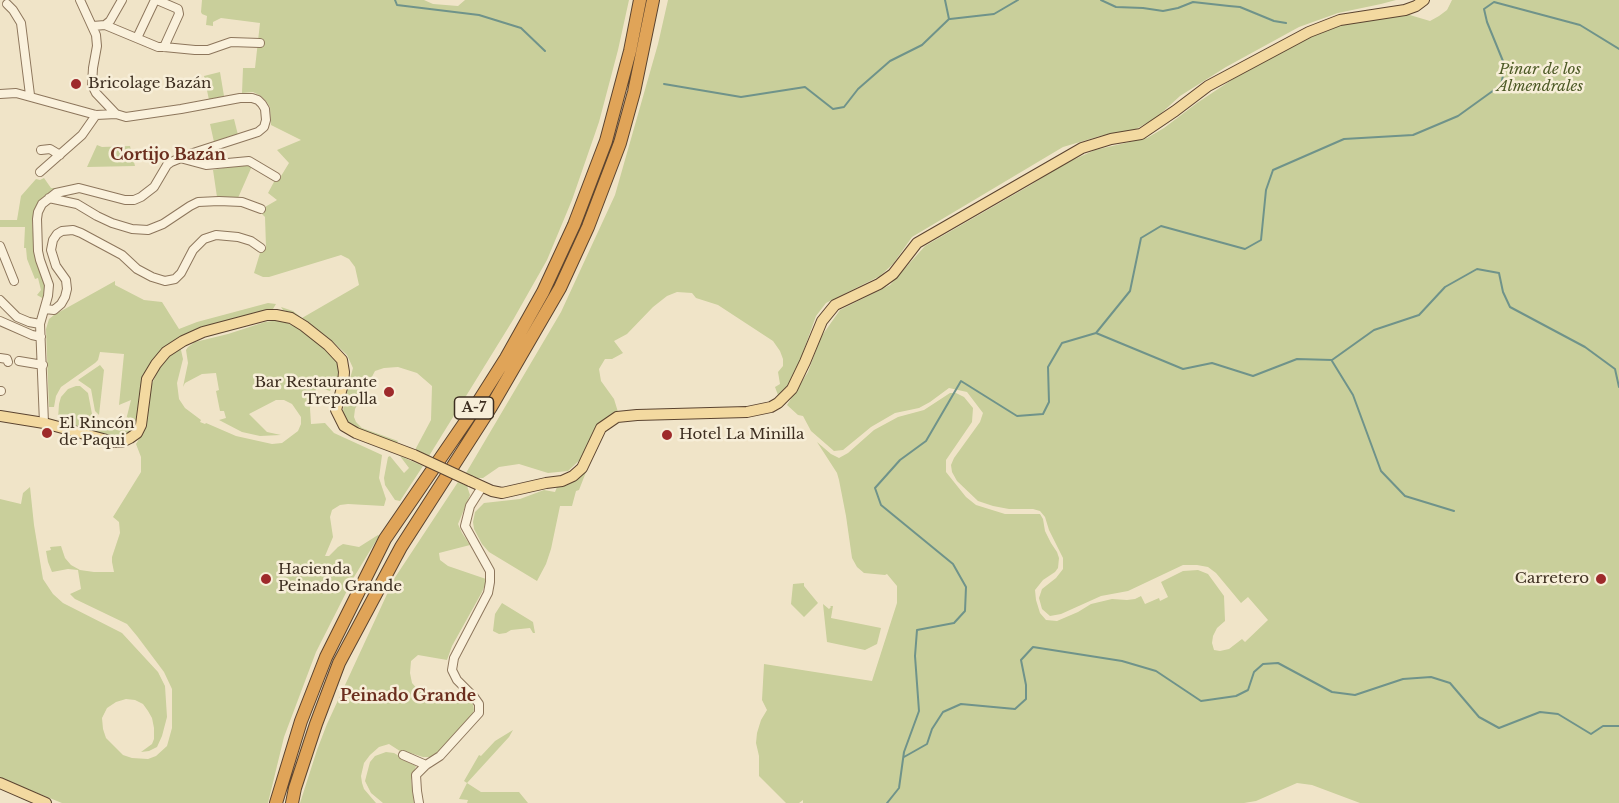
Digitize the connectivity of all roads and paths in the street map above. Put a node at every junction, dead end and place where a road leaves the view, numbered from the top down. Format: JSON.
{"nodes":[{"id":1,"x":80,"y":0,"type":"edge"},
{"id":2,"x":122,"y":0,"type":"edge"},
{"id":3,"x":156,"y":0,"type":"edge"},
{"id":4,"x":640,"y":0,"type":"edge"},
{"id":5,"x":653,"y":0,"type":"edge"},
{"id":6,"x":1424,"y":0,"type":"edge"},
{"id":7,"x":5,"y":3,"type":"edge"},
{"id":8,"x":105,"y":25,"type":"junction"},
{"id":9,"x":93,"y":26,"type":"junction"},
{"id":10,"x":137,"y":38,"type":"junction"},
{"id":11,"x":261,"y":43,"type":"dead end"},
{"id":12,"x":164,"y":47,"type":"junction"},
{"id":13,"x":0,"y":94,"type":"edge"},
{"id":14,"x":30,"y":95,"type":"junction"},
{"id":15,"x":116,"y":114,"type":"junction"},
{"id":16,"x":96,"y":115,"type":"junction"},
{"id":17,"x":41,"y":150,"type":"dead end"},
{"id":18,"x":60,"y":155,"type":"junction"},
{"id":19,"x":180,"y":158,"type":"junction"},
{"id":20,"x":40,"y":172,"type":"dead end"},
{"id":21,"x":276,"y":177,"type":"dead end"},
{"id":22,"x":49,"y":198,"type":"junction"},
{"id":23,"x":261,"y":209,"type":"dead end"},
{"id":24,"x":0,"y":246,"type":"edge"},
{"id":25,"x":261,"y":248,"type":"dead end"},
{"id":26,"x":14,"y":281,"type":"dead end"},
{"id":27,"x":0,"y":300,"type":"edge"},
{"id":28,"x":45,"y":309,"type":"junction"},
{"id":29,"x":0,"y":321,"type":"edge"},
{"id":30,"x":40,"y":324,"type":"junction"},
{"id":31,"x":41,"y":337,"type":"junction"},
{"id":32,"x":19,"y":361,"type":"dead end"},
{"id":33,"x":43,"y":365,"type":"junction"},
{"id":34,"x":0,"y":416,"type":"edge"},
{"id":35,"x":44,"y":423,"type":"junction"},
{"id":36,"x":482,"y":487,"type":"junction"},
{"id":37,"x":403,"y":755,"type":"dead end"},
{"id":38,"x":426,"y":765,"type":"junction"},
{"id":39,"x":0,"y":783,"type":"edge"},
{"id":40,"x":46,"y":803,"type":"edge"},
{"id":41,"x":276,"y":803,"type":"edge"},
{"id":42,"x":292,"y":803,"type":"edge"},
{"id":43,"x":419,"y":803,"type":"edge"}],
"edges":[{"from":1,"to":9,"type":"street"},
{"from":2,"to":8,"type":"street"},
{"from":3,"to":10,"type":"street"},
{"from":3,"to":12,"type":"street"},
{"from":4,"to":41,"type":"highway","number":"A-7"},
{"from":5,"to":42,"type":"highway","number":"A-7"},
{"from":6,"to":36,"type":"main road"},
{"from":7,"to":14,"type":"street"},
{"from":8,"to":9,"type":"street"},
{"from":8,"to":10,"type":"street"},
{"from":9,"to":15,"type":"street"},
{"from":10,"to":12,"type":"street"},
{"from":11,"to":12,"type":"street"},
{"from":13,"to":14,"type":"street"},
{"from":14,"to":16,"type":"street"},
{"from":15,"to":16,"type":"street"},
{"from":15,"to":19,"type":"street"},
{"from":16,"to":18,"type":"street"},
{"from":17,"to":18,"type":"street"},
{"from":18,"to":20,"type":"street"},
{"from":19,"to":21,"type":"street"},
{"from":19,"to":22,"type":"street"},
{"from":22,"to":23,"type":"street"},
{"from":22,"to":28,"type":"street"},
{"from":24,"to":26,"type":"street"},
{"from":25,"to":28,"type":"street"},
{"from":27,"to":30,"type":"street"},
{"from":28,"to":30,"type":"street"},
{"from":29,"to":31,"type":"street"},
{"from":30,"to":31,"type":"street"},
{"from":31,"to":33,"type":"street"},
{"from":32,"to":33,"type":"street"},
{"from":33,"to":35,"type":"street"},
{"from":34,"to":35,"type":"main road"},
{"from":35,"to":36,"type":"main road","bridge":true},
{"from":36,"to":38,"type":"street"},
{"from":37,"to":38,"type":"street"},
{"from":38,"to":43,"type":"street"},
{"from":39,"to":40,"type":"main road"}]}
